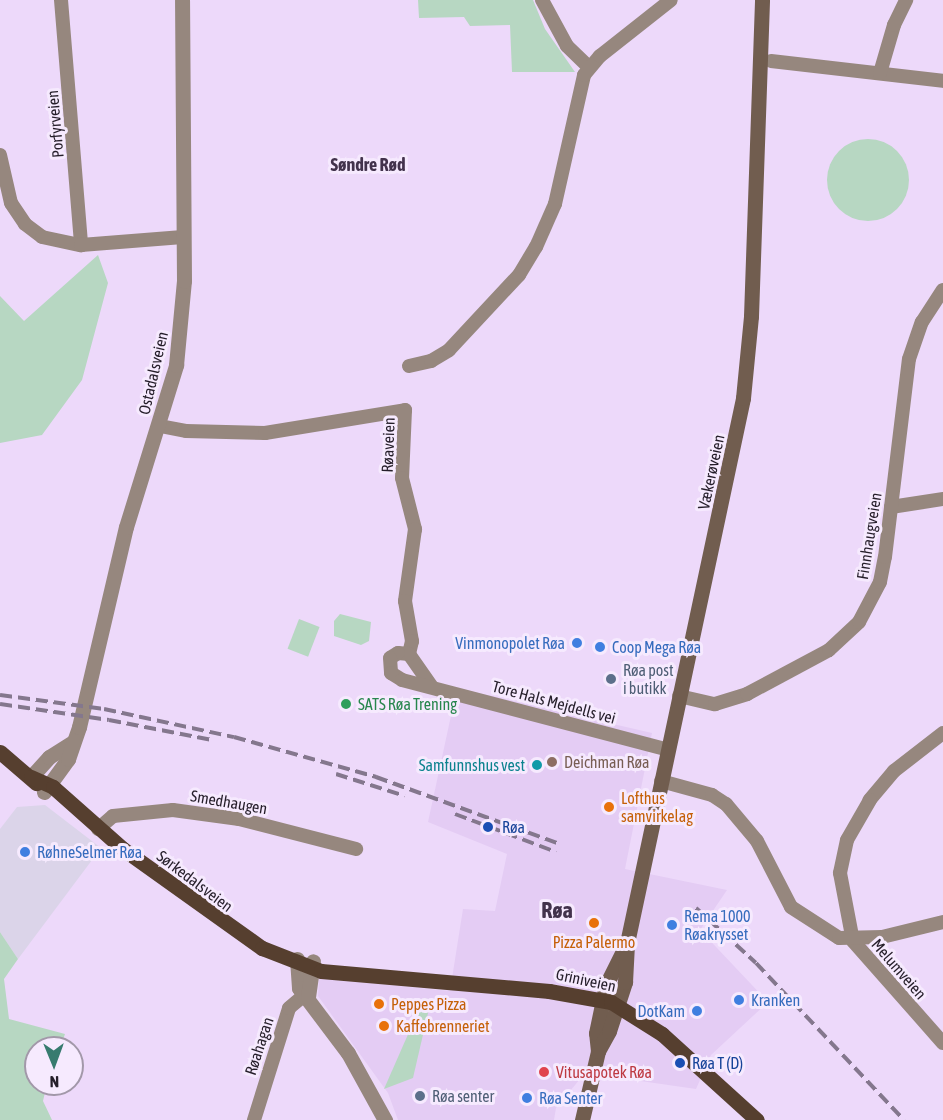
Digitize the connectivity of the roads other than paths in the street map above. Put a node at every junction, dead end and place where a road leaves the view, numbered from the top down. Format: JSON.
{"nodes":[{"id":1,"x":60,"y":0,"type":"edge"},
{"id":2,"x":182,"y":0,"type":"edge"},
{"id":3,"x":542,"y":0,"type":"edge"},
{"id":4,"x":671,"y":0,"type":"edge"},
{"id":5,"x":762,"y":0,"type":"edge"},
{"id":6,"x":906,"y":0,"type":"edge"},
{"id":7,"x":771,"y":61,"type":"dead end"},
{"id":8,"x":589,"y":67,"type":"junction"},
{"id":9,"x":880,"y":74,"type":"junction"},
{"id":10,"x":943,"y":81,"type":"edge"},
{"id":11,"x":0,"y":156,"type":"edge"},
{"id":12,"x":183,"y":237,"type":"junction"},
{"id":13,"x":81,"y":245,"type":"junction"},
{"id":14,"x":943,"y":290,"type":"edge"},
{"id":15,"x":409,"y":366,"type":"dead end"},
{"id":16,"x":160,"y":426,"type":"junction"},
{"id":17,"x":943,"y":499,"type":"edge"},
{"id":18,"x":891,"y":507,"type":"junction"},
{"id":19,"x":409,"y":654,"type":"junction"},
{"id":20,"x":432,"y":687,"type":"junction"},
{"id":21,"x":679,"y":696,"type":"junction"},
{"id":22,"x":943,"y":733,"type":"edge"},
{"id":23,"x":73,"y":742,"type":"junction"},
{"id":24,"x":668,"y":750,"type":"junction"},
{"id":25,"x":0,"y":752,"type":"edge"},
{"id":26,"x":31,"y":777,"type":"junction"},
{"id":27,"x":662,"y":782,"type":"junction"},
{"id":28,"x":47,"y":789,"type":"junction"},
{"id":29,"x":93,"y":825,"type":"junction"},
{"id":30,"x":356,"y":849,"type":"dead end"},
{"id":31,"x":943,"y":922,"type":"edge"},
{"id":32,"x":853,"y":941,"type":"junction"},
{"id":33,"x":627,"y":943,"type":"junction"},
{"id":34,"x":301,"y":962,"type":"junction"},
{"id":35,"x":307,"y":994,"type":"junction"},
{"id":36,"x":603,"y":1000,"type":"junction"},
{"id":37,"x":619,"y":1005,"type":"junction"},
{"id":38,"x":943,"y":1043,"type":"edge"},
{"id":39,"x":598,"y":1051,"type":"junction"},
{"id":40,"x":254,"y":1120,"type":"edge"},
{"id":41,"x":385,"y":1120,"type":"edge"},
{"id":42,"x":582,"y":1120,"type":"edge"},
{"id":43,"x":757,"y":1120,"type":"edge"}],
"edges":[{"from":1,"to":13,"type":"street","name":"Porfyrveien"},
{"from":2,"to":12,"type":"street","name":"Ostadalsveien"},
{"from":3,"to":8,"type":"street"},
{"from":4,"to":8,"type":"street"},
{"from":5,"to":21,"type":"main road","name":"Vækerøveien"},
{"from":6,"to":9,"type":"street"},
{"from":7,"to":9,"type":"street"},
{"from":8,"to":15,"type":"street"},
{"from":9,"to":10,"type":"street"},
{"from":11,"to":13,"type":"street"},
{"from":12,"to":13,"type":"street"},
{"from":12,"to":16,"type":"street","name":"Ostadalsveien"},
{"from":14,"to":18,"type":"street","name":"Finnhaugveien"},
{"from":16,"to":19,"type":"street","name":"Røaveien"},
{"from":16,"to":23,"type":"street","name":"Ostadalsveien"},
{"from":17,"to":18,"type":"street"},
{"from":18,"to":21,"type":"street","name":"Finnhaugveien"},
{"from":19,"to":20,"type":"street"},
{"from":19,"to":20,"type":"street","name":"Tore Hals Mejdells vei"},
{"from":20,"to":24,"type":"street","name":"Tore Hals Mejdells vei"},
{"from":21,"to":24,"type":"main road","name":"Vækerøveien"},
{"from":22,"to":32,"type":"street","name":"Melumveien"},
{"from":23,"to":26,"type":"street"},
{"from":23,"to":28,"type":"street","name":"Ostadalsveien"},
{"from":24,"to":27,"type":"main road","name":"Vækerøveien"},
{"from":25,"to":26,"type":"main road","name":"Sørkedalsveien"},
{"from":26,"to":28,"type":"main road","name":"Sørkedalsveien"},
{"from":27,"to":32,"type":"street"},
{"from":27,"to":33,"type":"main road","name":"Vækerøveien"},
{"from":28,"to":29,"type":"main road","name":"Sørkedalsveien"},
{"from":29,"to":30,"type":"street","name":"Smedhaugen"},
{"from":29,"to":34,"type":"main road","name":"Sørkedalsveien"},
{"from":31,"to":32,"type":"street"},
{"from":32,"to":38,"type":"street","name":"Melumveien"},
{"from":33,"to":36,"type":"main road","name":"Vækerøveien"},
{"from":33,"to":37,"type":"main road","name":"Vækerøveien"},
{"from":34,"to":35,"type":"street"},
{"from":34,"to":36,"type":"main road","name":"Griniveien"},
{"from":35,"to":40,"type":"street","name":"Røahagan"},
{"from":35,"to":41,"type":"street"},
{"from":36,"to":37,"type":"main road","name":"Griniveien"},
{"from":36,"to":39,"type":"main road","name":"Vækerøveien"},
{"from":37,"to":39,"type":"main road","name":"Vækerøveien"},
{"from":37,"to":43,"type":"main road","name":"Griniveien"},
{"from":39,"to":42,"type":"main road","name":"Vækerøveien"}]}
